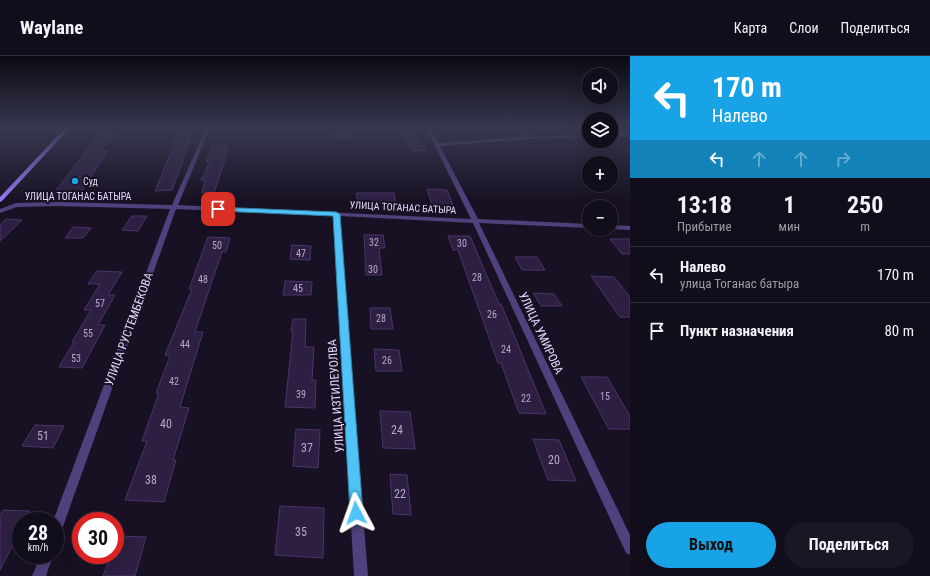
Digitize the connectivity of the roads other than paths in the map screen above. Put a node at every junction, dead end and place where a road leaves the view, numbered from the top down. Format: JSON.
{"nodes":[{"id":1,"x":45,"y":152,"type":"edge"},
{"id":2,"x":198,"y":152,"type":"edge"},
{"id":3,"x":440,"y":152,"type":"edge"},
{"id":4,"x":0,"y":200,"type":"edge"},
{"id":5,"x":174,"y":207,"type":"junction"},
{"id":6,"x":0,"y":210,"type":"edge"},
{"id":7,"x":336,"y":214,"type":"junction"},
{"id":8,"x":475,"y":220,"type":"junction"},
{"id":9,"x":582,"y":226,"type":"edge"},
{"id":10,"x":618,"y":228,"type":"edge"},
{"id":11,"x":630,"y":228,"type":"edge"},
{"id":12,"x":62,"y":512,"type":"edge"},
{"id":13,"x":630,"y":549,"type":"edge"},
{"id":14,"x":43,"y":564,"type":"edge"},
{"id":15,"x":39,"y":576,"type":"edge"},
{"id":16,"x":361,"y":576,"type":"edge"}],
"edges":[{"from":1,"to":4,"type":"street"},
{"from":2,"to":5,"type":"street","name":"УЛИЦА РУСТЕМБЕКОВА"},
{"from":3,"to":8,"type":"street","name":"УЛИЦА УМИРОВА"},
{"from":5,"to":6,"type":"street","name":"УЛИЦА ТОГАНАС БАТЫРА"},
{"from":5,"to":7,"type":"street","name":"УЛИЦА ТОГАНАС БАТЫРА"},
{"from":5,"to":12,"type":"street","name":"УЛИЦА РУСТЕМБЕКОВА"},
{"from":7,"to":8,"type":"street","name":"УЛИЦА ТОГАНАС БАТЫРА"},
{"from":7,"to":16,"type":"street","name":"УЛИЦА ИЗТИЛЕУОЛВА"},
{"from":8,"to":9,"type":"street","name":"УЛИЦА ТОГАНАС БАТЫРА"},
{"from":8,"to":13,"type":"street","name":"УЛИЦА УМИРОВА"},
{"from":10,"to":11,"type":"street"},
{"from":14,"to":15,"type":"street"}]}
